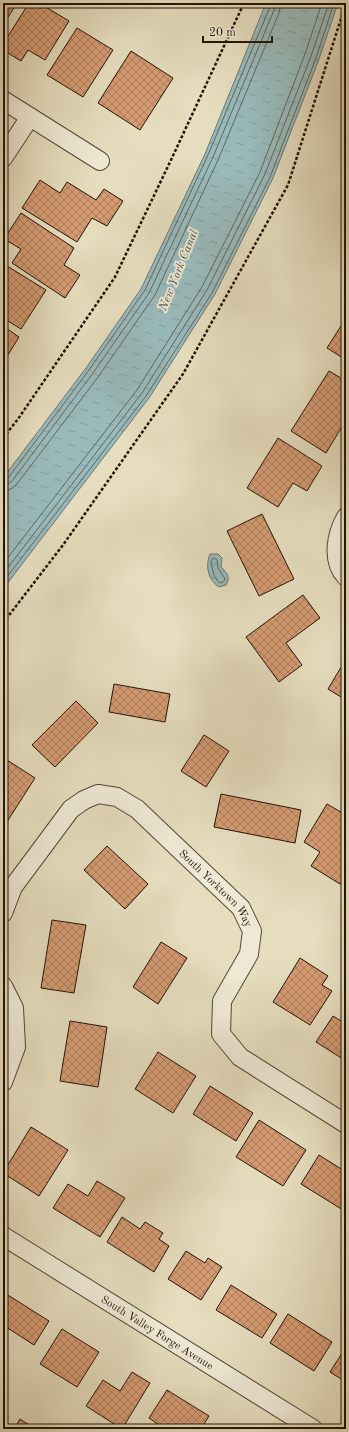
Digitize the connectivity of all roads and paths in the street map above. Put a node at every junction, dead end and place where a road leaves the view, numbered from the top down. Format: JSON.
{"nodes":[{"id":1,"x":244,"y":3,"type":"edge"},
{"id":2,"x":346,"y":3,"type":"edge"},
{"id":3,"x":3,"y":100,"type":"edge"},
{"id":4,"x":30,"y":117,"type":"junction"},
{"id":5,"x":3,"y":158,"type":"edge"},
{"id":6,"x":100,"y":161,"type":"dead end"},
{"id":7,"x":3,"y":438,"type":"edge"},
{"id":8,"x":346,"y":517,"type":"edge"},
{"id":9,"x":346,"y":577,"type":"edge"},
{"id":10,"x":3,"y":623,"type":"edge"},
{"id":11,"x":3,"y":913,"type":"edge"},
{"id":12,"x":3,"y":986,"type":"edge"},
{"id":13,"x":3,"y":1082,"type":"edge"},
{"id":14,"x":346,"y":1124,"type":"edge"},
{"id":15,"x":3,"y":1236,"type":"edge"},
{"id":16,"x":313,"y":1429,"type":"edge"}],
"edges":[{"from":1,"to":7,"type":"path"},
{"from":2,"to":10,"type":"path"},
{"from":3,"to":4,"type":"street"},
{"from":4,"to":5,"type":"street"},
{"from":4,"to":6,"type":"street"},
{"from":8,"to":9,"type":"street"},
{"from":11,"to":14,"type":"street","name":"South Yorktown Way"},
{"from":12,"to":13,"type":"street"},
{"from":15,"to":16,"type":"street","name":"South Valley Forge Avenue"}]}
